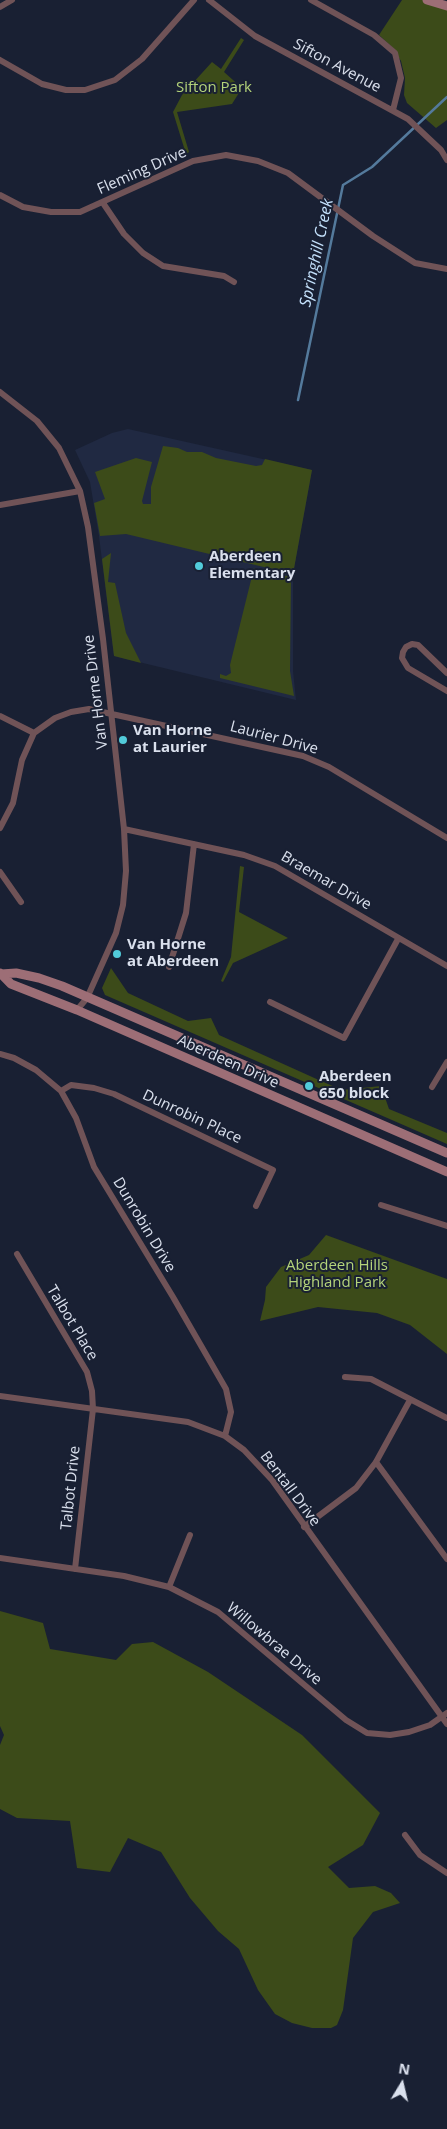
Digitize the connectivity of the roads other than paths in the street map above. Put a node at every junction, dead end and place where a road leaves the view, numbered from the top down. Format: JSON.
{"nodes":[{"id":1,"x":12,"y":0,"type":"edge"},
{"id":2,"x":194,"y":0,"type":"edge"},
{"id":3,"x":209,"y":0,"type":"edge"},
{"id":4,"x":311,"y":0,"type":"edge"},
{"id":5,"x":427,"y":0,"type":"edge"},
{"id":6,"x":447,"y":6,"type":"edge"},
{"id":7,"x":0,"y":8,"type":"edge"},
{"id":8,"x":0,"y":60,"type":"edge"},
{"id":9,"x":394,"y":110,"type":"junction"},
{"id":10,"x":447,"y":160,"type":"edge"},
{"id":11,"x":0,"y":194,"type":"edge"},
{"id":12,"x":102,"y":203,"type":"junction"},
{"id":13,"x":447,"y":269,"type":"edge"},
{"id":14,"x":234,"y":282,"type":"dead end"},
{"id":15,"x":0,"y":392,"type":"edge"},
{"id":16,"x":80,"y":491,"type":"junction"},
{"id":17,"x":0,"y":505,"type":"edge"},
{"id":18,"x":447,"y":673,"type":"edge"},
{"id":19,"x":447,"y":691,"type":"edge"},
{"id":20,"x":111,"y":713,"type":"junction"},
{"id":21,"x":0,"y":716,"type":"edge"},
{"id":22,"x":34,"y":733,"type":"junction"},
{"id":23,"x":0,"y":828,"type":"edge"},
{"id":24,"x":124,"y":829,"type":"junction"},
{"id":25,"x":447,"y":838,"type":"edge"},
{"id":26,"x":194,"y":844,"type":"junction"},
{"id":27,"x":0,"y":872,"type":"edge"},
{"id":28,"x":21,"y":902,"type":"dead end"},
{"id":29,"x":398,"y":939,"type":"junction"},
{"id":30,"x":446,"y":962,"type":"edge"},
{"id":31,"x":169,"y":966,"type":"dead end"},
{"id":32,"x":1,"y":973,"type":"edge"},
{"id":33,"x":87,"y":998,"type":"junction"},
{"id":34,"x":270,"y":1002,"type":"dead end"},
{"id":35,"x":77,"y":1010,"type":"junction"},
{"id":36,"x":0,"y":1054,"type":"edge"},
{"id":37,"x":447,"y":1062,"type":"edge"},
{"id":38,"x":432,"y":1087,"type":"dead end"},
{"id":39,"x":61,"y":1091,"type":"junction"},
{"id":40,"x":447,"y":1153,"type":"edge"},
{"id":41,"x":447,"y":1172,"type":"edge"},
{"id":42,"x":381,"y":1205,"type":"dead end"},
{"id":43,"x":256,"y":1206,"type":"dead end"},
{"id":44,"x":447,"y":1226,"type":"edge"},
{"id":45,"x":17,"y":1254,"type":"dead end"},
{"id":46,"x":345,"y":1377,"type":"dead end"},
{"id":47,"x":0,"y":1396,"type":"edge"},
{"id":48,"x":410,"y":1400,"type":"junction"},
{"id":49,"x":93,"y":1409,"type":"junction"},
{"id":50,"x":447,"y":1418,"type":"edge"},
{"id":51,"x":225,"y":1436,"type":"junction"},
{"id":52,"x":376,"y":1462,"type":"junction"},
{"id":53,"x":304,"y":1527,"type":"junction"},
{"id":54,"x":190,"y":1535,"type":"dead end"},
{"id":55,"x":0,"y":1558,"type":"edge"},
{"id":56,"x":447,"y":1559,"type":"edge"},
{"id":57,"x":75,"y":1569,"type":"junction"},
{"id":58,"x":169,"y":1587,"type":"junction"},
{"id":59,"x":445,"y":1715,"type":"edge"},
{"id":60,"x":447,"y":1724,"type":"edge"},
{"id":61,"x":405,"y":1835,"type":"dead end"},
{"id":62,"x":447,"y":1873,"type":"edge"}],
"edges":[{"from":1,"to":7,"type":"street"},
{"from":2,"to":8,"type":"street"},
{"from":3,"to":9,"type":"street","name":"Sifton Avenue"},
{"from":4,"to":9,"type":"street"},
{"from":5,"to":6,"type":"main road"},
{"from":9,"to":10,"type":"street","name":"Sifton Avenue"},
{"from":11,"to":12,"type":"street","name":"Fleming Drive"},
{"from":12,"to":13,"type":"street","name":"Fleming Drive"},
{"from":12,"to":14,"type":"street"},
{"from":15,"to":16,"type":"street","name":"Van Horne Drive"},
{"from":16,"to":17,"type":"street"},
{"from":16,"to":20,"type":"street","name":"Van Horne Drive"},
{"from":18,"to":19,"type":"street"},
{"from":20,"to":22,"type":"street","name":"Laurier Drive"},
{"from":20,"to":24,"type":"street","name":"Van Horne Drive"},
{"from":20,"to":25,"type":"street","name":"Laurier Drive"},
{"from":21,"to":22,"type":"street"},
{"from":22,"to":23,"type":"street"},
{"from":24,"to":26,"type":"street","name":"Braemar Drive"},
{"from":24,"to":33,"type":"street","name":"Van Horne Drive"},
{"from":26,"to":29,"type":"street","name":"Braemar Drive"},
{"from":26,"to":31,"type":"street"},
{"from":27,"to":28,"type":"street"},
{"from":29,"to":30,"type":"street","name":"Braemar Drive"},
{"from":29,"to":34,"type":"street"},
{"from":32,"to":33,"type":"main road","name":"Aberdeen Drive"},
{"from":32,"to":35,"type":"main road","name":"Aberdeen Drive"},
{"from":33,"to":35,"type":"street","name":"Van Horne Drive"},
{"from":33,"to":40,"type":"main road","name":"Aberdeen Drive"},
{"from":35,"to":41,"type":"main road","name":"Aberdeen Drive"},
{"from":36,"to":39,"type":"street","name":"Dunrobin Drive"},
{"from":37,"to":38,"type":"street"},
{"from":39,"to":43,"type":"street","name":"Dunrobin Place"},
{"from":39,"to":51,"type":"street","name":"Dunrobin Drive"},
{"from":42,"to":44,"type":"street"},
{"from":45,"to":49,"type":"street","name":"Talbot Place"},
{"from":46,"to":48,"type":"street"},
{"from":47,"to":49,"type":"street","name":"Bentall Drive"},
{"from":48,"to":50,"type":"street"},
{"from":48,"to":52,"type":"street"},
{"from":49,"to":51,"type":"street","name":"Bentall Drive"},
{"from":49,"to":57,"type":"street","name":"Talbot Drive"},
{"from":51,"to":53,"type":"street","name":"Bentall Drive"},
{"from":52,"to":53,"type":"street"},
{"from":52,"to":56,"type":"street"},
{"from":53,"to":59,"type":"street","name":"Bentall Drive"},
{"from":54,"to":58,"type":"street"},
{"from":55,"to":57,"type":"street","name":"Willowbrae Drive"},
{"from":57,"to":58,"type":"street","name":"Willowbrae Drive"},
{"from":58,"to":59,"type":"street","name":"Willowbrae Drive"},
{"from":59,"to":60,"type":"street","name":"Bentall Drive"},
{"from":61,"to":62,"type":"street"}]}
